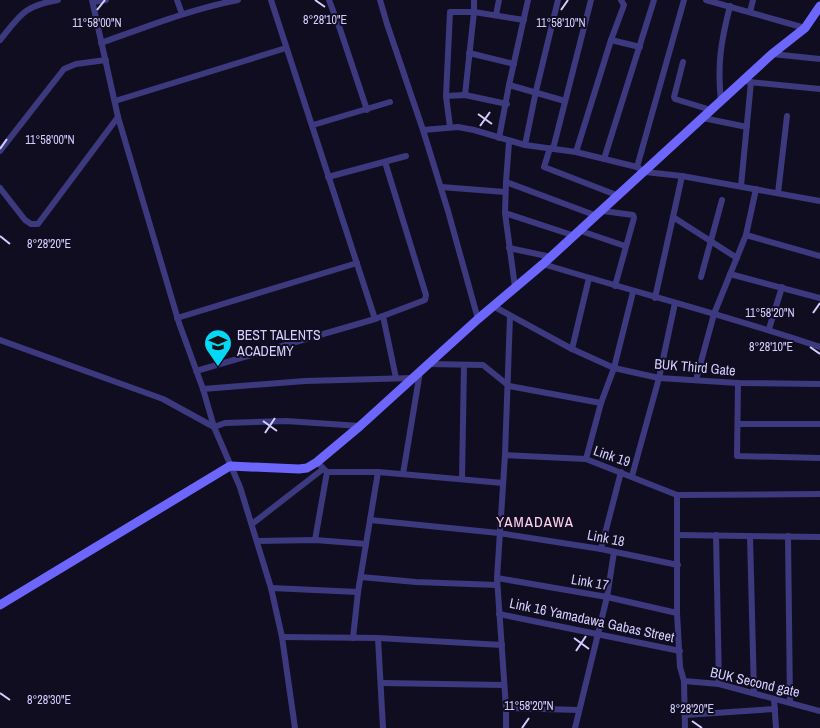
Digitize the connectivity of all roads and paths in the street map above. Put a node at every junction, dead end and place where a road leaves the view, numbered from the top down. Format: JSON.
{"nodes":[{"id":1,"x":58,"y":0,"type":"edge"},
{"id":2,"x":106,"y":0,"type":"edge"},
{"id":3,"x":177,"y":0,"type":"edge"},
{"id":4,"x":238,"y":0,"type":"edge"},
{"id":5,"x":271,"y":0,"type":"edge"},
{"id":6,"x":329,"y":0,"type":"edge"},
{"id":7,"x":380,"y":0,"type":"edge"},
{"id":8,"x":474,"y":0,"type":"edge"},
{"id":9,"x":499,"y":0,"type":"edge"},
{"id":10,"x":528,"y":0,"type":"edge"},
{"id":11,"x":558,"y":0,"type":"edge"},
{"id":12,"x":592,"y":0,"type":"edge"},
{"id":13,"x":621,"y":0,"type":"edge"},
{"id":14,"x":654,"y":0,"type":"edge"},
{"id":15,"x":684,"y":0,"type":"edge"},
{"id":16,"x":706,"y":0,"type":"edge"},
{"id":17,"x":753,"y":0,"type":"edge"},
{"id":18,"x":49,"y":1,"type":"edge"},
{"id":19,"x":93,"y":1,"type":"edge"},
{"id":20,"x":214,"y":2,"type":"edge"},
{"id":21,"x":730,"y":6,"type":"junction"},
{"id":22,"x":820,"y":6,"type":"edge"},
{"id":23,"x":474,"y":12,"type":"junction"},
{"id":24,"x":750,"y":12,"type":"junction"},
{"id":25,"x":182,"y":14,"type":"junction"},
{"id":26,"x":496,"y":15,"type":"junction"},
{"id":27,"x":524,"y":20,"type":"junction"},
{"id":28,"x":806,"y":28,"type":"junction"},
{"id":29,"x":0,"y":40,"type":"edge"},
{"id":30,"x":611,"y":40,"type":"junction"},
{"id":31,"x":101,"y":43,"type":"junction"},
{"id":32,"x":640,"y":47,"type":"junction"},
{"id":33,"x":286,"y":48,"type":"junction"},
{"id":34,"x":470,"y":53,"type":"junction"},
{"id":35,"x":772,"y":54,"type":"junction"},
{"id":36,"x":820,"y":59,"type":"edge"},
{"id":37,"x":106,"y":60,"type":"junction"},
{"id":38,"x":684,"y":62,"type":"dead end"},
{"id":39,"x":514,"y":64,"type":"junction"},
{"id":40,"x":751,"y":82,"type":"junction"},
{"id":41,"x":740,"y":83,"type":"junction"},
{"id":42,"x":509,"y":85,"type":"junction"},
{"id":43,"x":820,"y":89,"type":"edge"},
{"id":44,"x":536,"y":92,"type":"junction"},
{"id":45,"x":465,"y":95,"type":"junction"},
{"id":46,"x":446,"y":96,"type":"junction"},
{"id":47,"x":566,"y":100,"type":"junction"},
{"id":48,"x":115,"y":101,"type":"junction"},
{"id":49,"x":721,"y":101,"type":"junction"},
{"id":50,"x":390,"y":102,"type":"dead end"},
{"id":51,"x":507,"y":104,"type":"junction"},
{"id":52,"x":367,"y":110,"type":"junction"},
{"id":53,"x":711,"y":110,"type":"junction"},
{"id":54,"x":787,"y":116,"type":"dead end"},
{"id":55,"x":118,"y":117,"type":"junction"},
{"id":56,"x":703,"y":118,"type":"junction"},
{"id":57,"x":313,"y":125,"type":"junction"},
{"id":58,"x":450,"y":127,"type":"junction"},
{"id":59,"x":747,"y":127,"type":"junction"},
{"id":60,"x":423,"y":130,"type":"junction"},
{"id":61,"x":499,"y":138,"type":"junction"},
{"id":62,"x":509,"y":142,"type":"junction"},
{"id":63,"x":525,"y":145,"type":"junction"},
{"id":64,"x":552,"y":149,"type":"junction"},
{"id":65,"x":0,"y":152,"type":"edge"},
{"id":66,"x":576,"y":152,"type":"junction"},
{"id":67,"x":406,"y":156,"type":"dead end"},
{"id":68,"x":604,"y":159,"type":"junction"},
{"id":69,"x":385,"y":162,"type":"junction"},
{"id":70,"x":641,"y":169,"type":"junction"},
{"id":71,"x":682,"y":176,"type":"junction"},
{"id":72,"x":328,"y":177,"type":"junction"},
{"id":73,"x":506,"y":182,"type":"junction"},
{"id":74,"x":741,"y":186,"type":"junction"},
{"id":75,"x":441,"y":187,"type":"junction"},
{"id":76,"x":0,"y":188,"type":"edge"},
{"id":77,"x":756,"y":189,"type":"junction"},
{"id":78,"x":505,"y":192,"type":"junction"},
{"id":79,"x":778,"y":193,"type":"junction"},
{"id":80,"x":619,"y":196,"type":"junction"},
{"id":81,"x":722,"y":200,"type":"dead end"},
{"id":82,"x":820,"y":201,"type":"edge"},
{"id":83,"x":505,"y":213,"type":"junction"},
{"id":84,"x":600,"y":213,"type":"junction"},
{"id":85,"x":673,"y":217,"type":"junction"},
{"id":86,"x":578,"y":233,"type":"junction"},
{"id":87,"x":746,"y":235,"type":"junction"},
{"id":88,"x":711,"y":242,"type":"junction"},
{"id":89,"x":626,"y":246,"type":"junction"},
{"id":90,"x":509,"y":248,"type":"junction"},
{"id":91,"x":820,"y":256,"type":"edge"},
{"id":92,"x":551,"y":257,"type":"junction"},
{"id":93,"x":737,"y":258,"type":"junction"},
{"id":94,"x":357,"y":263,"type":"junction"},
{"id":95,"x":544,"y":264,"type":"junction"},
{"id":96,"x":730,"y":274,"type":"junction"},
{"id":97,"x":701,"y":277,"type":"dead end"},
{"id":98,"x":589,"y":278,"type":"junction"},
{"id":99,"x":615,"y":286,"type":"junction"},
{"id":100,"x":515,"y":287,"type":"junction"},
{"id":101,"x":782,"y":287,"type":"junction"},
{"id":102,"x":633,"y":292,"type":"junction"},
{"id":103,"x":655,"y":298,"type":"junction"},
{"id":104,"x":820,"y":298,"type":"edge"},
{"id":105,"x":675,"y":303,"type":"junction"},
{"id":106,"x":493,"y":306,"type":"junction"},
{"id":107,"x":714,"y":314,"type":"junction"},
{"id":108,"x":383,"y":316,"type":"junction"},
{"id":109,"x":510,"y":316,"type":"junction"},
{"id":110,"x":177,"y":318,"type":"junction"},
{"id":111,"x":375,"y":319,"type":"junction"},
{"id":112,"x":478,"y":319,"type":"junction"},
{"id":113,"x":770,"y":330,"type":"junction"},
{"id":114,"x":0,"y":340,"type":"edge"},
{"id":115,"x":820,"y":347,"type":"edge"},
{"id":116,"x":572,"y":349,"type":"junction"},
{"id":117,"x":428,"y":364,"type":"junction"},
{"id":118,"x":464,"y":365,"type":"junction"},
{"id":119,"x":614,"y":368,"type":"junction"},
{"id":120,"x":196,"y":371,"type":"junction"},
{"id":121,"x":416,"y":375,"type":"junction"},
{"id":122,"x":396,"y":378,"type":"junction"},
{"id":123,"x":658,"y":378,"type":"junction"},
{"id":124,"x":696,"y":380,"type":"junction"},
{"id":125,"x":738,"y":383,"type":"junction"},
{"id":126,"x":820,"y":384,"type":"edge"},
{"id":127,"x":509,"y":386,"type":"junction"},
{"id":128,"x":203,"y":389,"type":"junction"},
{"id":129,"x":601,"y":403,"type":"junction"},
{"id":130,"x":738,"y":424,"type":"junction"},
{"id":131,"x":820,"y":424,"type":"edge"},
{"id":132,"x":360,"y":426,"type":"junction"},
{"id":133,"x":214,"y":427,"type":"junction"},
{"id":134,"x":505,"y":456,"type":"junction"},
{"id":135,"x":820,"y":458,"type":"edge"},
{"id":136,"x":586,"y":459,"type":"junction"},
{"id":137,"x":230,"y":466,"type":"junction"},
{"id":138,"x":322,"y":468,"type":"junction"},
{"id":139,"x":378,"y":472,"type":"junction"},
{"id":140,"x":621,"y":472,"type":"junction"},
{"id":141,"x":403,"y":474,"type":"junction"},
{"id":142,"x":632,"y":476,"type":"junction"},
{"id":143,"x":462,"y":479,"type":"junction"},
{"id":144,"x":503,"y":483,"type":"junction"},
{"id":145,"x":820,"y":494,"type":"edge"},
{"id":146,"x":677,"y":495,"type":"junction"},
{"id":147,"x":370,"y":520,"type":"junction"},
{"id":148,"x":252,"y":524,"type":"junction"},
{"id":149,"x":499,"y":533,"type":"junction"},
{"id":150,"x":677,"y":535,"type":"junction"},
{"id":151,"x":716,"y":535,"type":"junction"},
{"id":152,"x":750,"y":536,"type":"junction"},
{"id":153,"x":788,"y":536,"type":"junction"},
{"id":154,"x":820,"y":537,"type":"edge"},
{"id":155,"x":315,"y":540,"type":"junction"},
{"id":156,"x":258,"y":541,"type":"junction"},
{"id":157,"x":366,"y":544,"type":"junction"},
{"id":158,"x":601,"y":549,"type":"junction"},
{"id":159,"x":614,"y":552,"type":"junction"},
{"id":160,"x":678,"y":565,"type":"junction"},
{"id":161,"x":361,"y":577,"type":"junction"},
{"id":162,"x":497,"y":582,"type":"junction"},
{"id":163,"x":271,"y":588,"type":"junction"},
{"id":164,"x":358,"y":592,"type":"junction"},
{"id":165,"x":607,"y":597,"type":"junction"},
{"id":166,"x":0,"y":605,"type":"edge"},
{"id":167,"x":677,"y":613,"type":"junction"},
{"id":168,"x":498,"y":614,"type":"junction"},
{"id":169,"x":597,"y":635,"type":"junction"},
{"id":170,"x":282,"y":637,"type":"junction"},
{"id":171,"x":353,"y":638,"type":"junction"},
{"id":172,"x":378,"y":638,"type":"junction"},
{"id":173,"x":502,"y":645,"type":"junction"},
{"id":174,"x":680,"y":651,"type":"junction"},
{"id":175,"x":684,"y":681,"type":"junction"},
{"id":176,"x":381,"y":683,"type":"junction"},
{"id":177,"x":719,"y":684,"type":"junction"},
{"id":178,"x":504,"y":685,"type":"junction"},
{"id":179,"x":754,"y":693,"type":"junction"},
{"id":180,"x":774,"y":699,"type":"junction"},
{"id":181,"x":790,"y":702,"type":"junction"},
{"id":182,"x":506,"y":708,"type":"junction"},
{"id":183,"x":775,"y":708,"type":"junction"},
{"id":184,"x":580,"y":710,"type":"junction"},
{"id":185,"x":820,"y":711,"type":"edge"},
{"id":186,"x":686,"y":715,"type":"junction"},
{"id":187,"x":295,"y":728,"type":"edge"},
{"id":188,"x":383,"y":728,"type":"edge"},
{"id":189,"x":506,"y":728,"type":"edge"},
{"id":190,"x":575,"y":728,"type":"edge"},
{"id":191,"x":685,"y":728,"type":"edge"},
{"id":192,"x":776,"y":728,"type":"edge"}],
"edges":[{"from":1,"to":18,"type":"street"},
{"from":2,"to":19,"type":"street"},
{"from":3,"to":25,"type":"street"},
{"from":4,"to":20,"type":"street"},
{"from":5,"to":33,"type":"street"},
{"from":6,"to":52,"type":"street"},
{"from":7,"to":60,"type":"street"},
{"from":8,"to":23,"type":"street"},
{"from":9,"to":26,"type":"street"},
{"from":10,"to":27,"type":"street"},
{"from":11,"to":44,"type":"street"},
{"from":12,"to":47,"type":"street"},
{"from":13,"to":30,"type":"street"},
{"from":14,"to":32,"type":"street"},
{"from":15,"to":70,"type":"street"},
{"from":16,"to":21,"type":"street"},
{"from":17,"to":24,"type":"street"},
{"from":18,"to":29,"type":"street"},
{"from":19,"to":31,"type":"street"},
{"from":20,"to":25,"type":"street"},
{"from":21,"to":24,"type":"street"},
{"from":21,"to":49,"type":"street"},
{"from":22,"to":28,"type":"street"},
{"from":23,"to":26,"type":"street"},
{"from":23,"to":34,"type":"street"},
{"from":23,"to":46,"type":"street"},
{"from":24,"to":28,"type":"street"},
{"from":25,"to":31,"type":"street"},
{"from":26,"to":27,"type":"street"},
{"from":27,"to":39,"type":"street"},
{"from":28,"to":35,"type":"street"},
{"from":30,"to":32,"type":"street"},
{"from":30,"to":66,"type":"street"},
{"from":31,"to":37,"type":"street"},
{"from":32,"to":68,"type":"street"},
{"from":33,"to":48,"type":"street"},
{"from":33,"to":57,"type":"street"},
{"from":34,"to":39,"type":"street"},
{"from":34,"to":45,"type":"street"},
{"from":35,"to":36,"type":"street"},
{"from":35,"to":41,"type":"street"},
{"from":37,"to":48,"type":"street"},
{"from":37,"to":65,"type":"street"},
{"from":38,"to":53,"type":"street"},
{"from":39,"to":42,"type":"street"},
{"from":40,"to":41,"type":"street"},
{"from":40,"to":43,"type":"street"},
{"from":40,"to":59,"type":"street"},
{"from":41,"to":49,"type":"street"},
{"from":42,"to":44,"type":"street"},
{"from":42,"to":51,"type":"street"},
{"from":44,"to":47,"type":"street"},
{"from":44,"to":63,"type":"street"},
{"from":45,"to":46,"type":"street"},
{"from":45,"to":51,"type":"street"},
{"from":46,"to":58,"type":"street"},
{"from":47,"to":64,"type":"street"},
{"from":48,"to":55,"type":"street"},
{"from":49,"to":53,"type":"street"},
{"from":50,"to":52,"type":"street"},
{"from":51,"to":61,"type":"street"},
{"from":52,"to":57,"type":"street"},
{"from":53,"to":56,"type":"street"},
{"from":54,"to":79,"type":"street"},
{"from":55,"to":76,"type":"street"},
{"from":55,"to":110,"type":"street"},
{"from":56,"to":59,"type":"street"},
{"from":56,"to":70,"type":"street"},
{"from":57,"to":72,"type":"street"},
{"from":58,"to":60,"type":"street"},
{"from":58,"to":61,"type":"street"},
{"from":59,"to":74,"type":"street"},
{"from":60,"to":75,"type":"street"},
{"from":61,"to":62,"type":"street"},
{"from":62,"to":63,"type":"street"},
{"from":62,"to":73,"type":"street"},
{"from":63,"to":64,"type":"street"},
{"from":64,"to":66,"type":"street"},
{"from":64,"to":80,"type":"street"},
{"from":66,"to":68,"type":"street"},
{"from":67,"to":69,"type":"street"},
{"from":68,"to":70,"type":"street"},
{"from":69,"to":72,"type":"street"},
{"from":69,"to":108,"type":"street"},
{"from":70,"to":71,"type":"street"},
{"from":70,"to":80,"type":"street"},
{"from":71,"to":74,"type":"street"},
{"from":71,"to":85,"type":"street"},
{"from":72,"to":94,"type":"street"},
{"from":73,"to":78,"type":"street"},
{"from":73,"to":84,"type":"street"},
{"from":74,"to":77,"type":"street"},
{"from":75,"to":78,"type":"street"},
{"from":75,"to":112,"type":"street"},
{"from":77,"to":79,"type":"street"},
{"from":77,"to":87,"type":"street"},
{"from":78,"to":83,"type":"street"},
{"from":79,"to":82,"type":"street"},
{"from":80,"to":84,"type":"street"},
{"from":81,"to":88,"type":"street"},
{"from":83,"to":86,"type":"street"},
{"from":83,"to":90,"type":"street"},
{"from":84,"to":86,"type":"street"},
{"from":84,"to":89,"type":"street"},
{"from":85,"to":88,"type":"street"},
{"from":85,"to":103,"type":"street"},
{"from":86,"to":89,"type":"street"},
{"from":86,"to":92,"type":"street"},
{"from":87,"to":91,"type":"street"},
{"from":87,"to":93,"type":"street"},
{"from":88,"to":93,"type":"street"},
{"from":88,"to":97,"type":"street"},
{"from":89,"to":99,"type":"street"},
{"from":90,"to":92,"type":"street"},
{"from":90,"to":100,"type":"street"},
{"from":92,"to":95,"type":"street"},
{"from":93,"to":96,"type":"street"},
{"from":94,"to":110,"type":"street"},
{"from":94,"to":111,"type":"street"},
{"from":95,"to":98,"type":"street"},
{"from":95,"to":100,"type":"street"},
{"from":96,"to":101,"type":"street"},
{"from":96,"to":107,"type":"street"},
{"from":98,"to":99,"type":"street"},
{"from":98,"to":116,"type":"street"},
{"from":99,"to":102,"type":"street"},
{"from":100,"to":106,"type":"street"},
{"from":101,"to":104,"type":"street"},
{"from":101,"to":113,"type":"street"},
{"from":102,"to":103,"type":"street"},
{"from":102,"to":119,"type":"street"},
{"from":103,"to":105,"type":"street"},
{"from":105,"to":107,"type":"street"},
{"from":105,"to":123,"type":"street"},
{"from":106,"to":109,"type":"street","name":"BUK Third Gate"},
{"from":106,"to":112,"type":"street"},
{"from":107,"to":113,"type":"street"},
{"from":107,"to":124,"type":"street"},
{"from":108,"to":111,"type":"street"},
{"from":108,"to":122,"type":"street"},
{"from":109,"to":116,"type":"street","name":"BUK Third Gate"},
{"from":109,"to":127,"type":"street"},
{"from":110,"to":120,"type":"street"},
{"from":111,"to":120,"type":"street"},
{"from":112,"to":117,"type":"street"},
{"from":113,"to":115,"type":"street"},
{"from":114,"to":133,"type":"street"},
{"from":116,"to":119,"type":"street","name":"BUK Third Gate"},
{"from":117,"to":118,"type":"street"},
{"from":117,"to":121,"type":"street"},
{"from":118,"to":127,"type":"street"},
{"from":118,"to":143,"type":"street"},
{"from":119,"to":123,"type":"street","name":"BUK Third Gate"},
{"from":119,"to":129,"type":"street"},
{"from":120,"to":128,"type":"street"},
{"from":121,"to":122,"type":"street"},
{"from":121,"to":132,"type":"street"},
{"from":121,"to":141,"type":"street"},
{"from":122,"to":128,"type":"street"},
{"from":123,"to":124,"type":"street","name":"BUK Third Gate"},
{"from":123,"to":142,"type":"street"},
{"from":124,"to":125,"type":"street","name":"BUK Third Gate"},
{"from":125,"to":126,"type":"street","name":"BUK Third Gate"},
{"from":125,"to":130,"type":"street"},
{"from":127,"to":129,"type":"street"},
{"from":127,"to":134,"type":"street"},
{"from":128,"to":133,"type":"street"},
{"from":129,"to":136,"type":"street"},
{"from":130,"to":131,"type":"street"},
{"from":130,"to":135,"type":"street"},
{"from":132,"to":133,"type":"street"},
{"from":132,"to":138,"type":"street"},
{"from":133,"to":137,"type":"street"},
{"from":134,"to":136,"type":"street","name":"Link 19"},
{"from":134,"to":144,"type":"street"},
{"from":136,"to":140,"type":"street","name":"Link 19"},
{"from":137,"to":138,"type":"street"},
{"from":137,"to":148,"type":"street"},
{"from":137,"to":166,"type":"street"},
{"from":138,"to":139,"type":"street"},
{"from":138,"to":148,"type":"street"},
{"from":138,"to":155,"type":"street"},
{"from":139,"to":141,"type":"street"},
{"from":139,"to":147,"type":"street"},
{"from":140,"to":142,"type":"street","name":"Link 19"},
{"from":140,"to":158,"type":"street"},
{"from":141,"to":143,"type":"street"},
{"from":142,"to":146,"type":"street","name":"Link 19"},
{"from":143,"to":144,"type":"street"},
{"from":144,"to":149,"type":"street"},
{"from":145,"to":146,"type":"street"},
{"from":146,"to":150,"type":"street"},
{"from":147,"to":149,"type":"street","name":"Link 18"},
{"from":147,"to":157,"type":"street"},
{"from":148,"to":156,"type":"street"},
{"from":149,"to":158,"type":"street","name":"Link 18"},
{"from":149,"to":162,"type":"street"},
{"from":150,"to":151,"type":"street"},
{"from":150,"to":160,"type":"street"},
{"from":151,"to":152,"type":"street"},
{"from":151,"to":177,"type":"street"},
{"from":152,"to":153,"type":"street"},
{"from":152,"to":179,"type":"street"},
{"from":153,"to":154,"type":"street"},
{"from":153,"to":181,"type":"street"},
{"from":155,"to":156,"type":"street"},
{"from":155,"to":157,"type":"street"},
{"from":156,"to":163,"type":"street"},
{"from":157,"to":161,"type":"street"},
{"from":158,"to":159,"type":"street","name":"Link 18"},
{"from":159,"to":160,"type":"street","name":"Link 18"},
{"from":159,"to":165,"type":"street"},
{"from":160,"to":167,"type":"street"},
{"from":161,"to":162,"type":"street","name":"Link 17"},
{"from":161,"to":164,"type":"street"},
{"from":162,"to":165,"type":"street","name":"Link 17"},
{"from":162,"to":168,"type":"street"},
{"from":163,"to":164,"type":"street"},
{"from":163,"to":170,"type":"street"},
{"from":164,"to":171,"type":"street"},
{"from":165,"to":167,"type":"street","name":"Link 17"},
{"from":165,"to":169,"type":"street"},
{"from":167,"to":174,"type":"street"},
{"from":168,"to":169,"type":"street","name":"Link 16 Yamadawa Gabas Street"},
{"from":168,"to":173,"type":"street"},
{"from":169,"to":174,"type":"street","name":"Link 16 Yamadawa Gabas Street"},
{"from":169,"to":184,"type":"street"},
{"from":170,"to":171,"type":"street"},
{"from":170,"to":187,"type":"street"},
{"from":171,"to":172,"type":"street"},
{"from":172,"to":173,"type":"street"},
{"from":172,"to":176,"type":"street"},
{"from":173,"to":178,"type":"street"},
{"from":174,"to":175,"type":"street"},
{"from":175,"to":177,"type":"street","name":"BUK Second gate"},
{"from":175,"to":186,"type":"street"},
{"from":176,"to":178,"type":"street"},
{"from":176,"to":188,"type":"street"},
{"from":177,"to":179,"type":"street","name":"BUK Second gate"},
{"from":178,"to":182,"type":"street"},
{"from":179,"to":180,"type":"street","name":"BUK Second gate"},
{"from":180,"to":181,"type":"street","name":"BUK Second gate"},
{"from":180,"to":183,"type":"street"},
{"from":181,"to":185,"type":"street","name":"BUK Second gate"},
{"from":182,"to":184,"type":"street"},
{"from":182,"to":189,"type":"street"},
{"from":183,"to":186,"type":"street"},
{"from":183,"to":192,"type":"street"},
{"from":184,"to":190,"type":"street"},
{"from":186,"to":191,"type":"street"}]}
